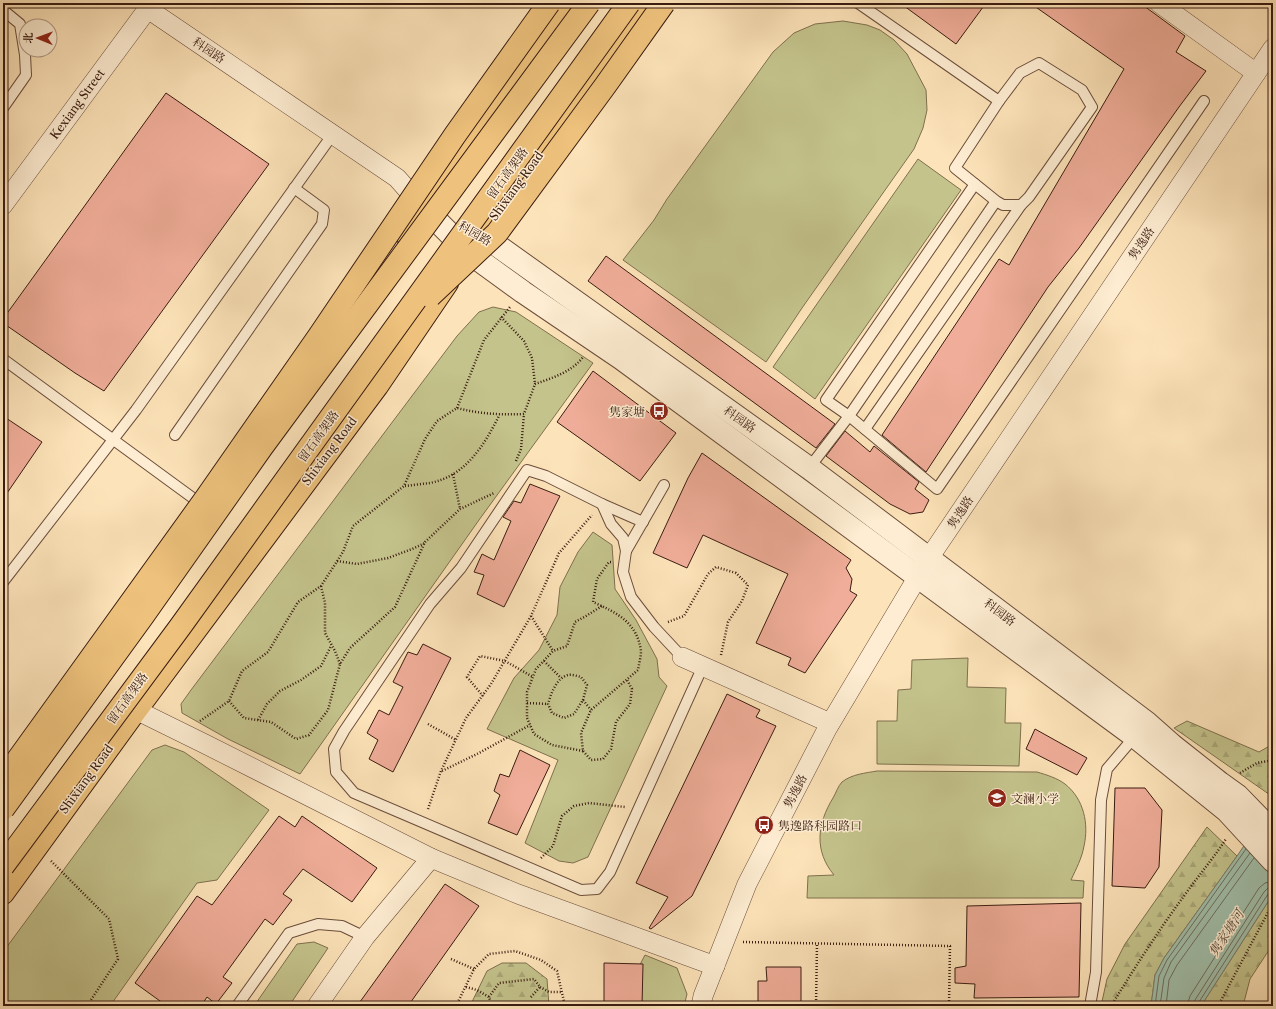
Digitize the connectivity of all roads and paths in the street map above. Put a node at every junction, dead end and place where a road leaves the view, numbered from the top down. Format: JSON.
{"nodes":[{"id":1,"x":549,"y":3,"type":"edge"},
{"id":2,"x":569,"y":3,"type":"edge"},
{"id":3,"x":589,"y":3,"type":"edge"},
{"id":4,"x":629,"y":3,"type":"edge"},
{"id":5,"x":648,"y":3,"type":"edge"},
{"id":6,"x":664,"y":3,"type":"edge"},
{"id":7,"x":858,"y":3,"type":"edge"},
{"id":8,"x":1159,"y":3,"type":"edge"},
{"id":9,"x":150,"y":6,"type":"edge"},
{"id":10,"x":3,"y":10,"type":"edge"},
{"id":11,"x":1273,"y":48,"type":"edge"},
{"id":12,"x":1256,"y":73,"type":"junction"},
{"id":13,"x":999,"y":101,"type":"junction"},
{"id":14,"x":1204,"y":101,"type":"dead end"},
{"id":15,"x":3,"y":108,"type":"edge"},
{"id":16,"x":333,"y":134,"type":"junction"},
{"id":17,"x":975,"y":184,"type":"junction"},
{"id":18,"x":294,"y":188,"type":"junction"},
{"id":19,"x":996,"y":201,"type":"junction"},
{"id":20,"x":3,"y":205,"type":"edge"},
{"id":21,"x":421,"y":205,"type":"junction"},
{"id":22,"x":1020,"y":205,"type":"junction"},
{"id":23,"x":481,"y":234,"type":"junction"},
{"id":24,"x":468,"y":252,"type":"junction"},
{"id":25,"x":523,"y":292,"type":"junction"},
{"id":26,"x":501,"y":317,"type":"junction"},
{"id":27,"x":394,"y":330,"type":"junction"},
{"id":28,"x":595,"y":342,"type":"junction"},
{"id":29,"x":3,"y":359,"type":"edge"},
{"id":30,"x":535,"y":384,"type":"junction"},
{"id":31,"x":457,"y":408,"type":"junction"},
{"id":32,"x":524,"y":414,"type":"junction"},
{"id":33,"x":500,"y":416,"type":"junction"},
{"id":34,"x":849,"y":416,"type":"junction"},
{"id":35,"x":865,"y":429,"type":"junction"},
{"id":36,"x":175,"y":435,"type":"dead end"},
{"id":37,"x":112,"y":440,"type":"junction"},
{"id":38,"x":513,"y":467,"type":"dead end"},
{"id":39,"x":809,"y":468,"type":"junction"},
{"id":40,"x":453,"y":474,"type":"junction"},
{"id":41,"x":664,"y":485,"type":"dead end"},
{"id":42,"x":404,"y":486,"type":"junction"},
{"id":43,"x":496,"y":492,"type":"dead end"},
{"id":44,"x":197,"y":501,"type":"junction"},
{"id":45,"x":602,"y":504,"type":"junction"},
{"id":46,"x":460,"y":509,"type":"junction"},
{"id":47,"x":643,"y":522,"type":"junction"},
{"id":48,"x":426,"y":542,"type":"junction"},
{"id":49,"x":626,"y":555,"type":"junction"},
{"id":50,"x":929,"y":558,"type":"junction"},
{"id":51,"x":337,"y":561,"type":"junction"},
{"id":52,"x":918,"y":578,"type":"junction"},
{"id":53,"x":3,"y":582,"type":"edge"},
{"id":54,"x":321,"y":586,"type":"junction"},
{"id":55,"x":602,"y":606,"type":"junction"},
{"id":56,"x":531,"y":616,"type":"junction"},
{"id":57,"x":654,"y":627,"type":"junction"},
{"id":58,"x":331,"y":646,"type":"junction"},
{"id":59,"x":553,"y":652,"type":"junction"},
{"id":60,"x":682,"y":657,"type":"joint"},
{"id":61,"x":505,"y":661,"type":"junction"},
{"id":62,"x":544,"y":661,"type":"junction"},
{"id":63,"x":340,"y":664,"type":"junction"},
{"id":64,"x":711,"y":670,"type":"junction"},
{"id":65,"x":533,"y":677,"type":"junction"},
{"id":66,"x":561,"y":678,"type":"junction"},
{"id":67,"x":627,"y":680,"type":"junction"},
{"id":68,"x":482,"y":696,"type":"junction"},
{"id":69,"x":229,"y":700,"type":"junction"},
{"id":70,"x":583,"y":700,"type":"junction"},
{"id":71,"x":527,"y":703,"type":"junction"},
{"id":72,"x":548,"y":704,"type":"junction"},
{"id":73,"x":136,"y":710,"type":"junction"},
{"id":74,"x":591,"y":710,"type":"junction"},
{"id":75,"x":258,"y":720,"type":"junction"},
{"id":76,"x":830,"y":723,"type":"junction"},
{"id":77,"x":428,"y":724,"type":"dead end"},
{"id":78,"x":530,"y":725,"type":"junction"},
{"id":79,"x":1140,"y":729,"type":"junction"},
{"id":80,"x":188,"y":735,"type":"junction"},
{"id":81,"x":456,"y":740,"type":"junction"},
{"id":82,"x":583,"y":751,"type":"junction"},
{"id":83,"x":1273,"y":760,"type":"edge"},
{"id":84,"x":3,"y":768,"type":"edge"},
{"id":85,"x":441,"y":772,"type":"junction"},
{"id":86,"x":3,"y":780,"type":"edge"},
{"id":87,"x":1220,"y":783,"type":"junction"},
{"id":88,"x":639,"y":808,"type":"junction"},
{"id":89,"x":3,"y":809,"type":"edge"},
{"id":90,"x":1243,"y":819,"type":"junction"},
{"id":91,"x":424,"y":823,"type":"junction"},
{"id":92,"x":1273,"y":832,"type":"edge"},
{"id":93,"x":37,"y":847,"type":"junction"},
{"id":94,"x":431,"y":858,"type":"junction"},
{"id":95,"x":1273,"y":861,"type":"edge"},
{"id":96,"x":3,"y":866,"type":"edge"},
{"id":97,"x":531,"y":869,"type":"junction"},
{"id":98,"x":3,"y":893,"type":"edge"},
{"id":99,"x":1273,"y":903,"type":"edge"},
{"id":100,"x":365,"y":937,"type":"junction"},
{"id":101,"x":725,"y":941,"type":"junction"},
{"id":102,"x":817,"y":943,"type":"junction"},
{"id":103,"x":451,"y":959,"type":"dead end"},
{"id":104,"x":715,"y":966,"type":"junction"},
{"id":105,"x":474,"y":969,"type":"junction"},
{"id":106,"x":466,"y":987,"type":"junction"},
{"id":107,"x":540,"y":987,"type":"junction"},
{"id":108,"x":562,"y":992,"type":"junction"},
{"id":109,"x":489,"y":997,"type":"junction"},
{"id":110,"x":530,"y":998,"type":"dead end"},
{"id":111,"x":87,"y":1006,"type":"edge"},
{"id":112,"x":237,"y":1006,"type":"edge"},
{"id":113,"x":317,"y":1006,"type":"edge"},
{"id":114,"x":456,"y":1006,"type":"edge"},
{"id":115,"x":492,"y":1006,"type":"edge"},
{"id":116,"x":565,"y":1006,"type":"edge"},
{"id":117,"x":701,"y":1006,"type":"edge"},
{"id":118,"x":816,"y":1006,"type":"edge"},
{"id":119,"x":949,"y":1006,"type":"edge"},
{"id":120,"x":1090,"y":1006,"type":"edge"},
{"id":121,"x":1110,"y":1006,"type":"edge"},
{"id":122,"x":1218,"y":1006,"type":"edge"}],
"edges":[{"from":1,"to":86,"type":"main road","bridge":true},
{"from":2,"to":21,"type":"main road"},
{"from":3,"to":89,"type":"main road","bridge":true},
{"from":4,"to":27,"type":"main road","name":"留石高架路","bridge":true},
{"from":5,"to":23,"type":"main road","name":"Shixiang Road"},
{"from":6,"to":27,"type":"main road","bridge":true},
{"from":7,"to":13,"type":"lane"},
{"from":8,"to":12,"type":"street"},
{"from":9,"to":16,"type":"street","name":"科园路"},
{"from":9,"to":20,"type":"street","name":"Kexiang Street"},
{"from":10,"to":15,"type":"lane"},
{"from":11,"to":12,"type":"street","name":"隽逸路"},
{"from":12,"to":50,"type":"street","name":"隽逸路"},
{"from":13,"to":17,"type":"lane"},
{"from":13,"to":22,"type":"lane"},
{"from":14,"to":35,"type":"lane"},
{"from":16,"to":18,"type":"lane"},
{"from":16,"to":21,"type":"street","name":"科园路"},
{"from":17,"to":19,"type":"lane"},
{"from":17,"to":34,"type":"lane"},
{"from":18,"to":36,"type":"lane"},
{"from":18,"to":37,"type":"lane"},
{"from":19,"to":22,"type":"lane"},
{"from":19,"to":34,"type":"lane"},
{"from":21,"to":23,"type":"street","name":"科园路"},
{"from":21,"to":24,"type":"street","name":"科园路"},
{"from":21,"to":44,"type":"main road"},
{"from":22,"to":35,"type":"lane"},
{"from":23,"to":24,"type":"main road","name":"Shixiang Road"},
{"from":23,"to":39,"type":"street","name":"科园路"},
{"from":24,"to":25,"type":"street","name":"科园路"},
{"from":24,"to":73,"type":"main road","name":"Shixiang Road"},
{"from":25,"to":26,"type":"path"},
{"from":25,"to":28,"type":"street","name":"科园路"},
{"from":26,"to":30,"type":"path"},
{"from":26,"to":31,"type":"path"},
{"from":27,"to":96,"type":"main road","name":"留石高架路","bridge":true},
{"from":28,"to":30,"type":"path"},
{"from":28,"to":52,"type":"street","name":"科园路"},
{"from":29,"to":37,"type":"lane"},
{"from":30,"to":32,"type":"path"},
{"from":31,"to":33,"type":"path"},
{"from":31,"to":42,"type":"path"},
{"from":32,"to":33,"type":"path"},
{"from":32,"to":38,"type":"path"},
{"from":33,"to":40,"type":"path"},
{"from":34,"to":35,"type":"lane"},
{"from":34,"to":39,"type":"lane"},
{"from":37,"to":44,"type":"lane"},
{"from":37,"to":53,"type":"lane"},
{"from":39,"to":50,"type":"street","name":"科园路"},
{"from":40,"to":42,"type":"path"},
{"from":40,"to":46,"type":"path"},
{"from":41,"to":47,"type":"lane"},
{"from":42,"to":51,"type":"path"},
{"from":43,"to":46,"type":"path"},
{"from":44,"to":84,"type":"main road"},
{"from":45,"to":47,"type":"lane"},
{"from":45,"to":49,"type":"lane"},
{"from":45,"to":56,"type":"path"},
{"from":45,"to":91,"type":"lane"},
{"from":46,"to":48,"type":"path"},
{"from":47,"to":49,"type":"lane"},
{"from":48,"to":51,"type":"path"},
{"from":48,"to":63,"type":"path"},
{"from":49,"to":55,"type":"path"},
{"from":49,"to":57,"type":"lane"},
{"from":50,"to":52,"type":"street","name":"隽逸路"},
{"from":50,"to":79,"type":"street","name":"科园路"},
{"from":51,"to":54,"type":"path"},
{"from":52,"to":76,"type":"street","name":"隽逸路"},
{"from":52,"to":79,"type":"street","name":"科园路"},
{"from":54,"to":58,"type":"path"},
{"from":54,"to":69,"type":"path"},
{"from":55,"to":59,"type":"path"},
{"from":55,"to":67,"type":"path"},
{"from":56,"to":59,"type":"path"},
{"from":56,"to":61,"type":"path"},
{"from":57,"to":60,"type":"lane"},
{"from":57,"to":64,"type":"path"},
{"from":58,"to":63,"type":"path"},
{"from":58,"to":75,"type":"path"},
{"from":59,"to":62,"type":"path"},
{"from":60,"to":64,"type":"street"},
{"from":61,"to":65,"type":"path"},
{"from":61,"to":68,"type":"path"},
{"from":61,"to":68,"type":"path"},
{"from":62,"to":65,"type":"path"},
{"from":62,"to":66,"type":"path"},
{"from":63,"to":75,"type":"path"},
{"from":64,"to":76,"type":"street"},
{"from":64,"to":88,"type":"lane"},
{"from":65,"to":71,"type":"path"},
{"from":66,"to":70,"type":"path"},
{"from":66,"to":72,"type":"path"},
{"from":67,"to":74,"type":"path"},
{"from":67,"to":82,"type":"path"},
{"from":68,"to":81,"type":"path"},
{"from":69,"to":75,"type":"path"},
{"from":69,"to":80,"type":"path"},
{"from":70,"to":72,"type":"path"},
{"from":70,"to":74,"type":"path"},
{"from":71,"to":72,"type":"path"},
{"from":71,"to":78,"type":"path"},
{"from":73,"to":80,"type":"street"},
{"from":73,"to":93,"type":"main road","name":"Shixiang Road"},
{"from":74,"to":82,"type":"path"},
{"from":76,"to":101,"type":"street","name":"隽逸路"},
{"from":77,"to":81,"type":"path"},
{"from":78,"to":82,"type":"path"},
{"from":78,"to":85,"type":"path"},
{"from":79,"to":87,"type":"street","name":"科园路"},
{"from":79,"to":90,"type":"street","name":"科园路"},
{"from":79,"to":120,"type":"lane"},
{"from":80,"to":94,"type":"street"},
{"from":81,"to":85,"type":"path"},
{"from":83,"to":87,"type":"path"},
{"from":85,"to":91,"type":"path"},
{"from":87,"to":90,"type":"street","name":"科园路"},
{"from":88,"to":97,"type":"path"},
{"from":88,"to":97,"type":"lane"},
{"from":90,"to":92,"type":"street","name":"科园路"},
{"from":90,"to":95,"type":"street","name":"科园路"},
{"from":90,"to":121,"type":"path"},
{"from":91,"to":97,"type":"lane"},
{"from":93,"to":98,"type":"main road","name":"Shixiang Road"},
{"from":93,"to":111,"type":"path"},
{"from":94,"to":100,"type":"street"},
{"from":94,"to":104,"type":"street"},
{"from":99,"to":122,"type":"path"},
{"from":100,"to":112,"type":"lane"},
{"from":100,"to":113,"type":"street"},
{"from":101,"to":102,"type":"path"},
{"from":101,"to":104,"type":"street","name":"隽逸路"},
{"from":102,"to":118,"type":"path"},
{"from":102,"to":119,"type":"path"},
{"from":103,"to":105,"type":"path"},
{"from":104,"to":117,"type":"street","name":"隽逸路"},
{"from":105,"to":106,"type":"path"},
{"from":105,"to":108,"type":"path"},
{"from":106,"to":109,"type":"path"},
{"from":106,"to":114,"type":"path"},
{"from":107,"to":108,"type":"path"},
{"from":107,"to":109,"type":"path"},
{"from":107,"to":110,"type":"path"},
{"from":108,"to":116,"type":"path"},
{"from":109,"to":115,"type":"path"}]}
